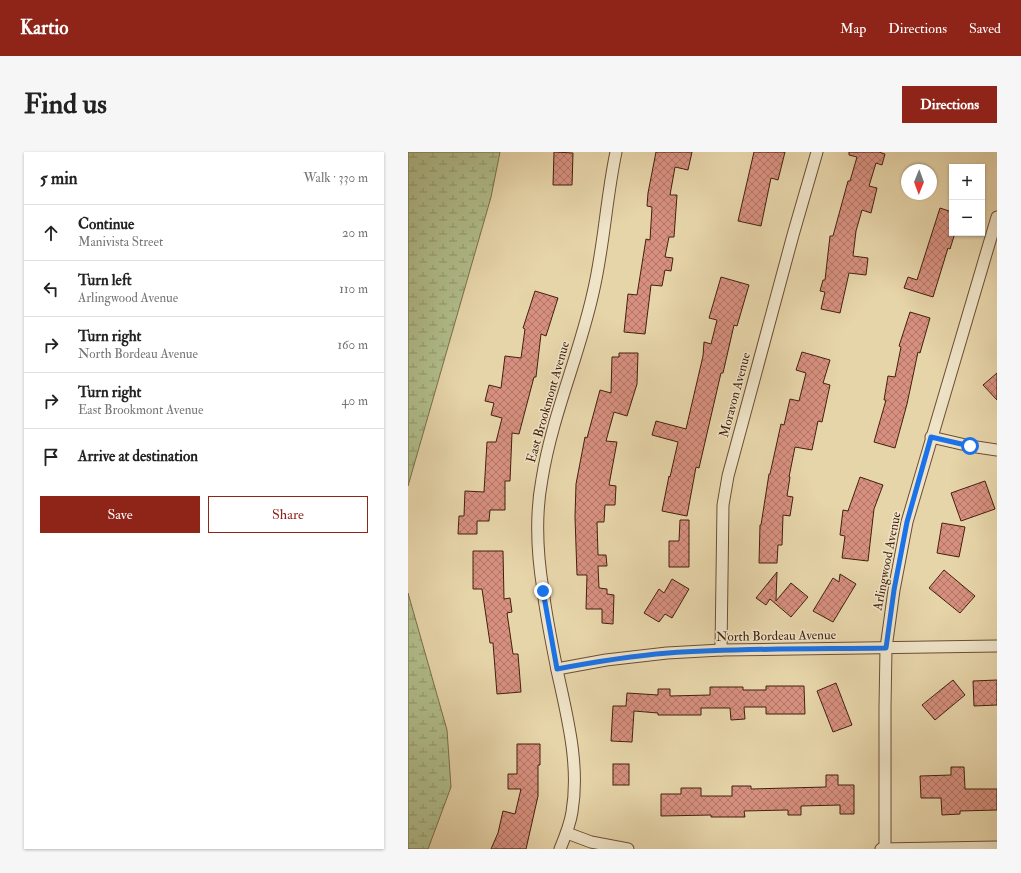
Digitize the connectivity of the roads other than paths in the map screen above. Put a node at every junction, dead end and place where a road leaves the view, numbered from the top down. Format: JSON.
{"nodes":[{"id":1,"x":616,"y":152,"type":"edge"},
{"id":2,"x":817,"y":152,"type":"edge"},
{"id":3,"x":997,"y":217,"type":"edge"},
{"id":4,"x":994,"y":232,"type":"edge"},
{"id":5,"x":931,"y":437,"type":"junction"},
{"id":6,"x":997,"y":450,"type":"edge"},
{"id":7,"x":997,"y":646,"type":"edge"},
{"id":8,"x":886,"y":648,"type":"junction"},
{"id":9,"x":721,"y":650,"type":"junction"},
{"id":10,"x":557,"y":669,"type":"junction"},
{"id":11,"x":567,"y":833,"type":"junction"},
{"id":12,"x":997,"y":847,"type":"edge"},
{"id":13,"x":560,"y":849,"type":"edge"},
{"id":14,"x":628,"y":849,"type":"edge"},
{"id":15,"x":881,"y":849,"type":"edge"},
{"id":16,"x":885,"y":849,"type":"edge"}],
"edges":[{"from":1,"to":10,"type":"street","name":"East Brookmont Avenue"},
{"from":2,"to":9,"type":"street","name":"Moravon Avenue"},
{"from":3,"to":4,"type":"street","name":"Arlingwood Avenue"},
{"from":4,"to":5,"type":"street","name":"Arlingwood Avenue"},
{"from":5,"to":6,"type":"street"},
{"from":5,"to":8,"type":"street","name":"Arlingwood Avenue"},
{"from":7,"to":8,"type":"street","name":"North Bordeau Avenue"},
{"from":8,"to":9,"type":"street","name":"North Bordeau Avenue"},
{"from":8,"to":16,"type":"street","name":"Arlingwood Avenue"},
{"from":9,"to":10,"type":"street","name":"North Bordeau Avenue"},
{"from":10,"to":11,"type":"street","name":"East Brookmont Avenue"},
{"from":11,"to":13,"type":"street","name":"East Brookmont Avenue"},
{"from":11,"to":14,"type":"street"},
{"from":12,"to":16,"type":"street"},
{"from":15,"to":16,"type":"street"}]}
